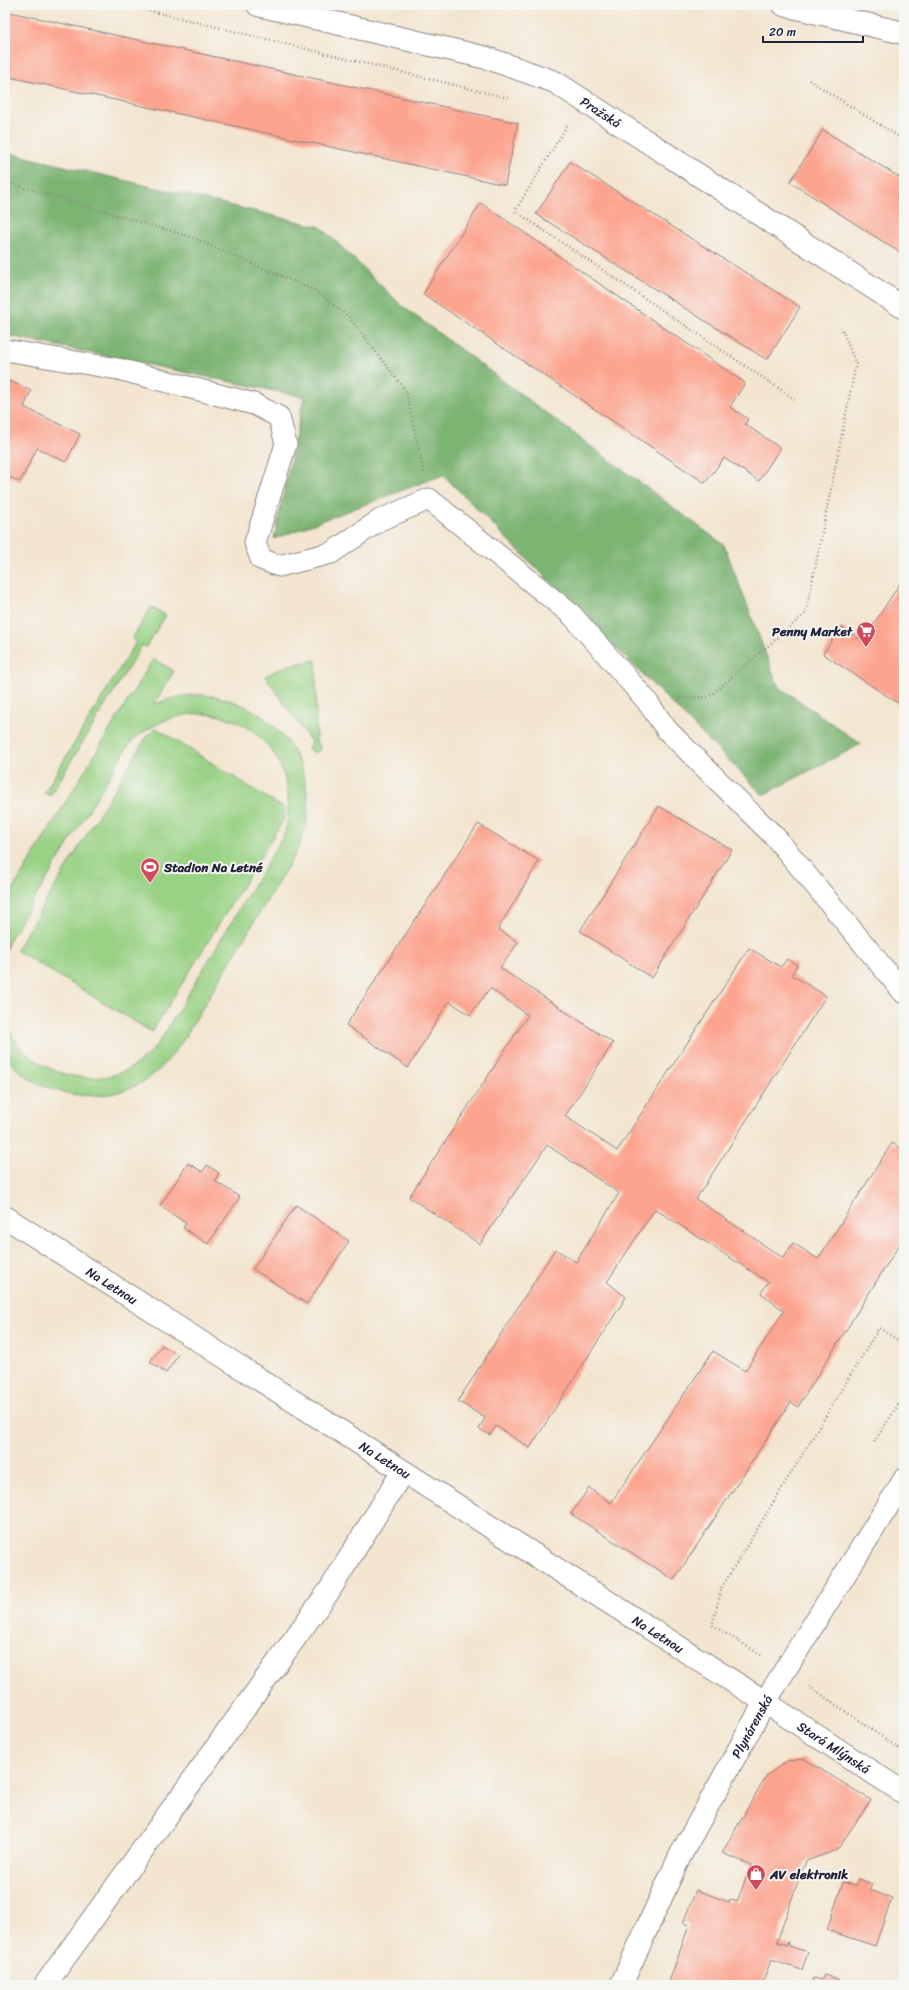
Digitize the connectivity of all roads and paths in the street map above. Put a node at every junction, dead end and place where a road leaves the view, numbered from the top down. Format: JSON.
{"nodes":[{"id":1,"x":126,"y":5,"type":"edge"},
{"id":2,"x":258,"y":5,"type":"edge"},
{"id":3,"x":784,"y":5,"type":"edge"},
{"id":4,"x":904,"y":33,"type":"edge"},
{"id":5,"x":809,"y":80,"type":"dead end"},
{"id":6,"x":509,"y":98,"type":"dead end"},
{"id":7,"x":561,"y":123,"type":"dead end"},
{"id":8,"x":567,"y":126,"type":"junction"},
{"id":9,"x":573,"y":131,"type":"dead end"},
{"id":10,"x":904,"y":140,"type":"edge"},
{"id":11,"x":5,"y":182,"type":"edge"},
{"id":12,"x":904,"y":308,"type":"edge"},
{"id":13,"x":841,"y":327,"type":"dead end"},
{"id":14,"x":5,"y":350,"type":"edge"},
{"id":15,"x":796,"y":400,"type":"dead end"},
{"id":16,"x":430,"y":499,"type":"junction"},
{"id":17,"x":646,"y":700,"type":"junction"},
{"id":18,"x":904,"y":993,"type":"edge"},
{"id":19,"x":8,"y":1226,"type":"edge"},
{"id":20,"x":904,"y":1344,"type":"edge"},
{"id":21,"x":904,"y":1396,"type":"edge"},
{"id":22,"x":874,"y":1442,"type":"dead end"},
{"id":23,"x":403,"y":1471,"type":"junction"},
{"id":24,"x":904,"y":1480,"type":"edge"},
{"id":25,"x":785,"y":1670,"type":"junction"},
{"id":26,"x":765,"y":1702,"type":"junction"},
{"id":27,"x":904,"y":1752,"type":"edge"},
{"id":28,"x":904,"y":1793,"type":"edge"},
{"id":29,"x":45,"y":1985,"type":"edge"},
{"id":30,"x":621,"y":1985,"type":"edge"}],
"edges":[{"from":1,"to":6,"type":"path"},
{"from":2,"to":12,"type":"street","name":"Pražská"},
{"from":3,"to":4,"type":"street"},
{"from":5,"to":10,"type":"path"},
{"from":7,"to":8,"type":"path"},
{"from":8,"to":9,"type":"path"},
{"from":8,"to":15,"type":"path"},
{"from":11,"to":16,"type":"path"},
{"from":13,"to":17,"type":"path"},
{"from":14,"to":16,"type":"street"},
{"from":16,"to":17,"type":"street"},
{"from":17,"to":18,"type":"street"},
{"from":19,"to":23,"type":"street","name":"Na Letnou"},
{"from":20,"to":25,"type":"path"},
{"from":21,"to":22,"type":"path"},
{"from":23,"to":26,"type":"street","name":"Na Letnou"},
{"from":23,"to":29,"type":"street"},
{"from":24,"to":25,"type":"street","name":"Plynárenská"},
{"from":25,"to":26,"type":"street","name":"Plynárenská"},
{"from":25,"to":27,"type":"path"},
{"from":26,"to":28,"type":"street","name":"Stará Mlýnská"},
{"from":26,"to":30,"type":"street","name":"Plynárenská"}]}
